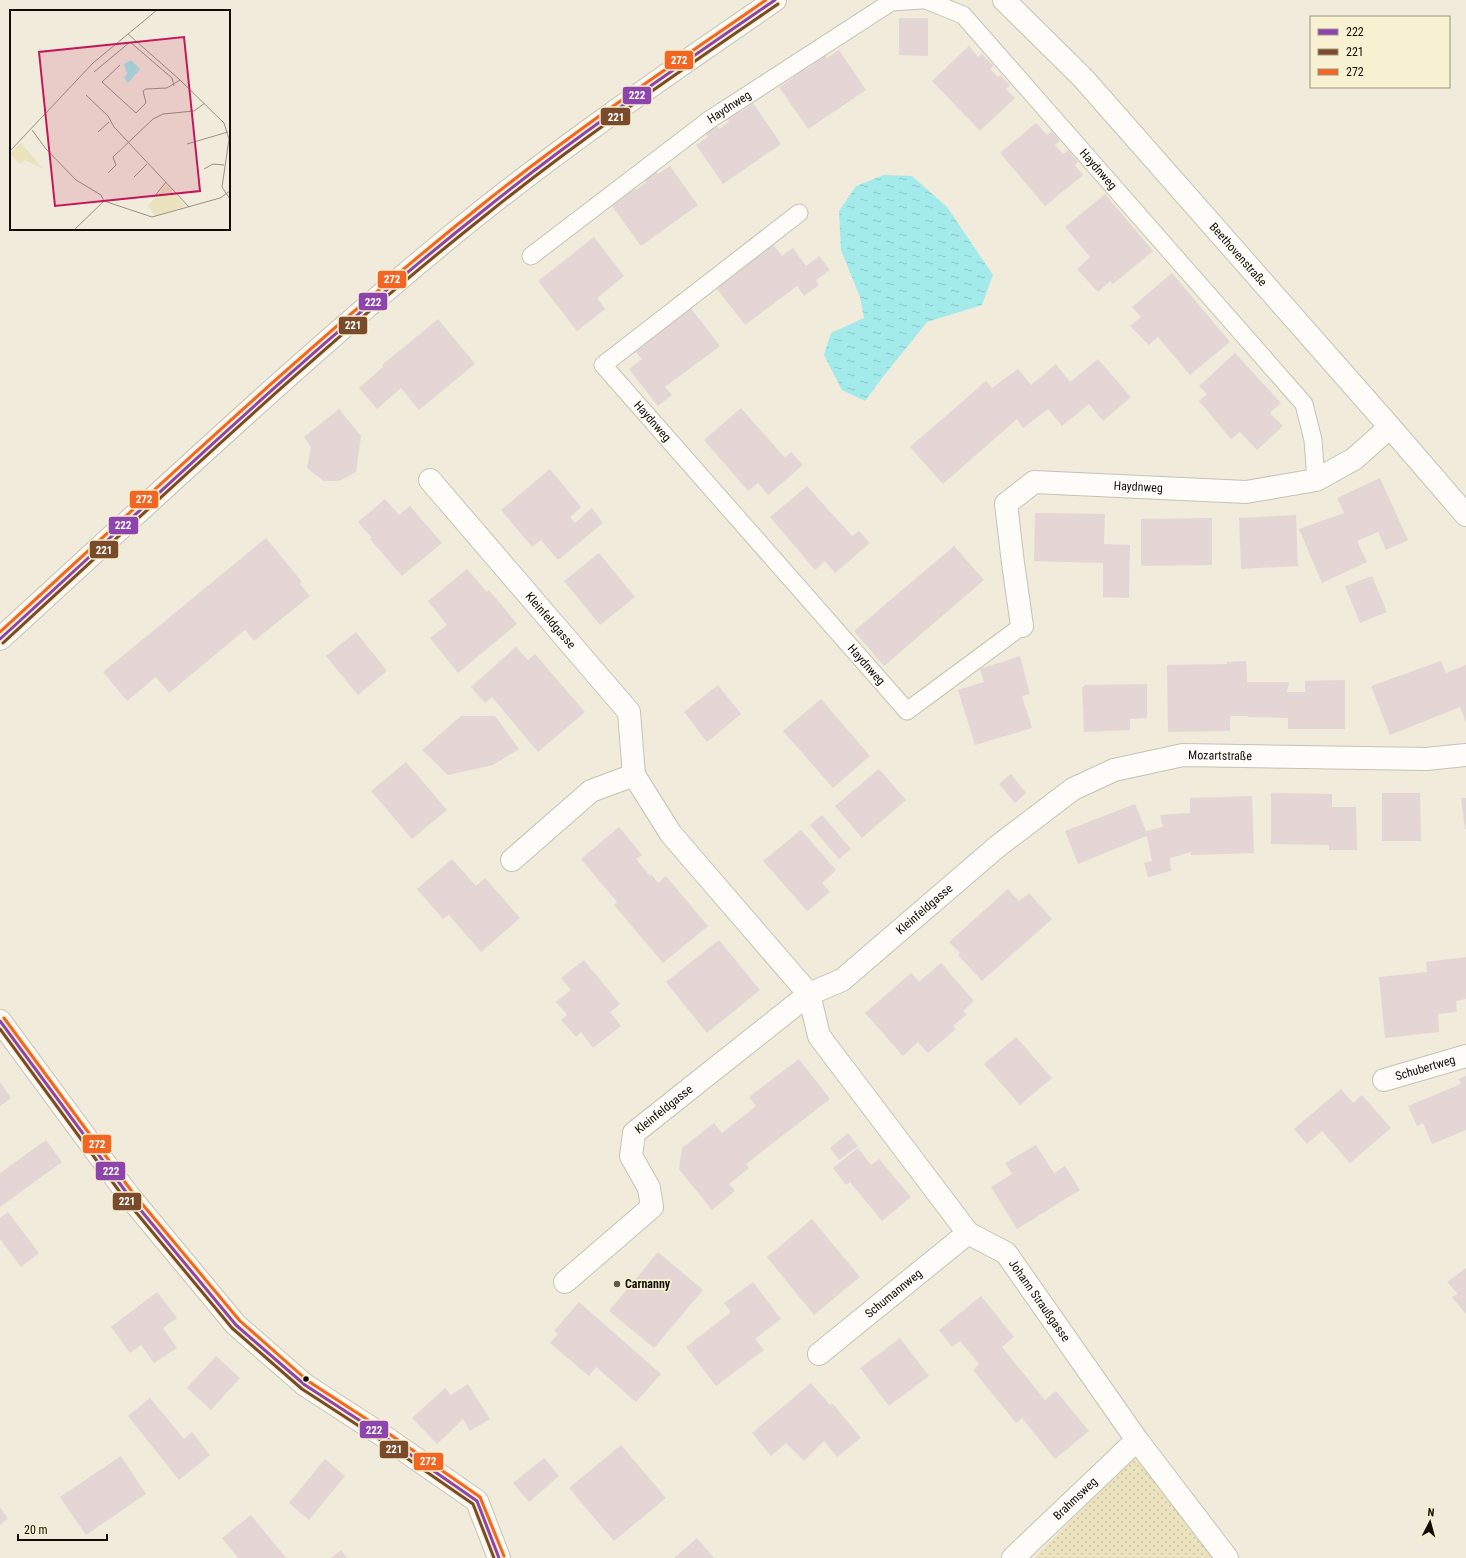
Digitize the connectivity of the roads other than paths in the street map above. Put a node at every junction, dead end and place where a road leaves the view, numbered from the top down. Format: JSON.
{"nodes":[{"id":1,"x":775,"y":0,"type":"edge"},
{"id":2,"x":922,"y":0,"type":"edge"},
{"id":3,"x":926,"y":0,"type":"edge"},
{"id":4,"x":1004,"y":0,"type":"edge"},
{"id":5,"x":799,"y":213,"type":"dead end"},
{"id":6,"x":530,"y":256,"type":"dead end"},
{"id":7,"x":1390,"y":427,"type":"junction"},
{"id":8,"x":430,"y":480,"type":"dead end"},
{"id":9,"x":1316,"y":480,"type":"junction"},
{"id":10,"x":1466,"y":515,"type":"edge"},
{"id":11,"x":1022,"y":626,"type":"joint"},
{"id":12,"x":0,"y":639,"type":"edge"},
{"id":13,"x":1466,"y":755,"type":"edge"},
{"id":14,"x":634,"y":775,"type":"junction"},
{"id":15,"x":998,"y":846,"type":"joint"},
{"id":16,"x":512,"y":860,"type":"dead end"},
{"id":17,"x":808,"y":994,"type":"junction"},
{"id":18,"x":0,"y":1021,"type":"edge"},
{"id":19,"x":1466,"y":1056,"type":"edge"},
{"id":20,"x":1384,"y":1080,"type":"dead end"},
{"id":21,"x":968,"y":1233,"type":"junction"},
{"id":22,"x":565,"y":1282,"type":"dead end"},
{"id":23,"x":820,"y":1354,"type":"dead end"},
{"id":24,"x":1137,"y":1440,"type":"junction"},
{"id":25,"x":499,"y":1558,"type":"edge"},
{"id":26,"x":1013,"y":1558,"type":"edge"},
{"id":27,"x":1227,"y":1558,"type":"edge"}],
"edges":[{"from":1,"to":12,"type":"street"},
{"from":2,"to":6,"type":"lane","name":"Haydnweg"},
{"from":3,"to":9,"type":"lane","name":"Haydnweg"},
{"from":4,"to":7,"type":"street","name":"Beethovenstraße"},
{"from":5,"to":11,"type":"lane","name":"Haydnweg"},
{"from":7,"to":9,"type":"street","name":"Haydnweg"},
{"from":7,"to":10,"type":"street","name":"Beethovenstraße"},
{"from":8,"to":14,"type":"street","name":"Kleinfeldgasse"},
{"from":9,"to":11,"type":"street","name":"Haydnweg"},
{"from":13,"to":15,"type":"street","name":"Mozartstraße"},
{"from":14,"to":16,"type":"street"},
{"from":14,"to":17,"type":"street","name":"Kleinfeldgasse"},
{"from":15,"to":17,"type":"street","name":"Kleinfeldgasse"},
{"from":17,"to":21,"type":"street","name":"Johann Straußgasse"},
{"from":17,"to":22,"type":"street","name":"Kleinfeldgasse"},
{"from":18,"to":25,"type":"street"},
{"from":19,"to":20,"type":"street","name":"Schubertweg"},
{"from":21,"to":23,"type":"street","name":"Schumannweg"},
{"from":21,"to":24,"type":"street","name":"Johann Straußgasse"},
{"from":24,"to":26,"type":"street","name":"Brahmsweg"},
{"from":24,"to":27,"type":"street","name":"Johann Straußgasse"}]}
